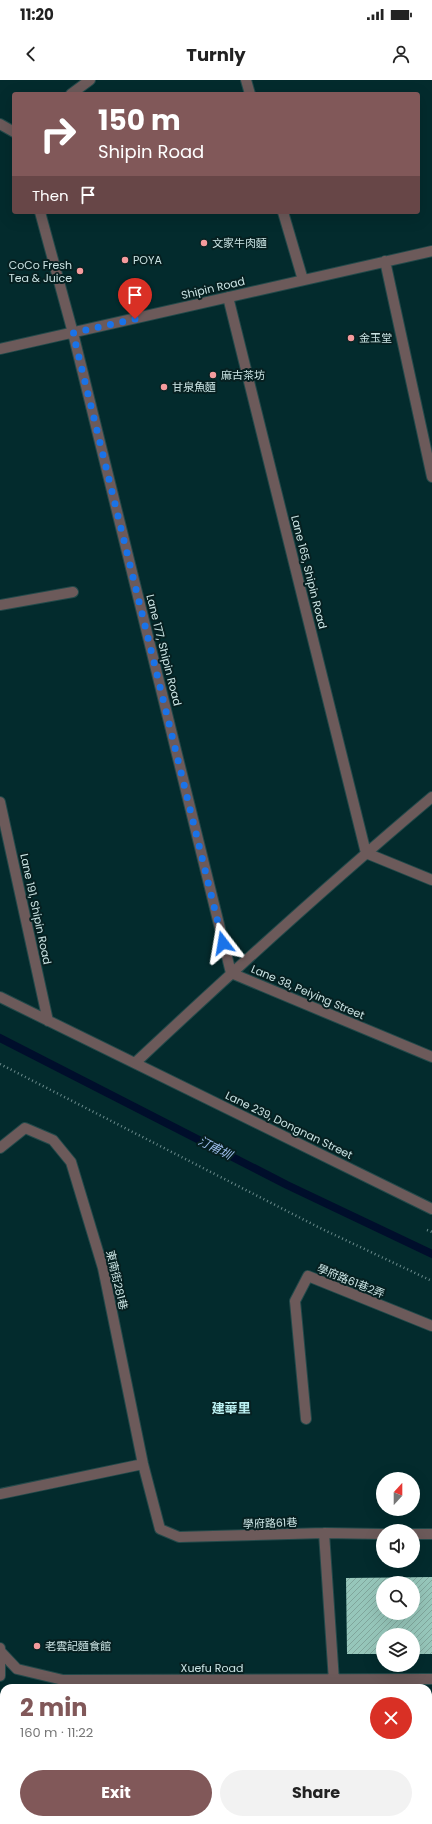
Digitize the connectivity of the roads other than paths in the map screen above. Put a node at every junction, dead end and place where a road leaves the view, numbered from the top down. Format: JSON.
{"nodes":[{"id":1,"x":90,"y":80,"type":"edge"},
{"id":2,"x":246,"y":80,"type":"edge"},
{"id":3,"x":74,"y":92,"type":"edge"},
{"id":4,"x":249,"y":92,"type":"edge"},
{"id":5,"x":0,"y":124,"type":"edge"},
{"id":6,"x":12,"y":131,"type":"edge"},
{"id":7,"x":41,"y":214,"type":"edge"},
{"id":8,"x":284,"y":214,"type":"edge"},
{"id":9,"x":432,"y":251,"type":"edge"},
{"id":10,"x":385,"y":261,"type":"junction"},
{"id":11,"x":303,"y":280,"type":"junction"},
{"id":12,"x":228,"y":297,"type":"junction"},
{"id":13,"x":73,"y":333,"type":"junction"},
{"id":14,"x":0,"y":349,"type":"edge"},
{"id":15,"x":432,"y":477,"type":"edge"},
{"id":16,"x":73,"y":592,"type":"dead end"},
{"id":17,"x":0,"y":605,"type":"edge"},
{"id":18,"x":432,"y":798,"type":"edge"},
{"id":19,"x":0,"y":802,"type":"edge"},
{"id":20,"x":366,"y":853,"type":"junction"},
{"id":21,"x":432,"y":880,"type":"edge"},
{"id":22,"x":231,"y":973,"type":"junction"},
{"id":23,"x":0,"y":997,"type":"edge"},
{"id":24,"x":48,"y":1021,"type":"junction"},
{"id":25,"x":432,"y":1057,"type":"edge"},
{"id":26,"x":135,"y":1063,"type":"junction"},
{"id":27,"x":0,"y":1148,"type":"edge"},
{"id":28,"x":432,"y":1209,"type":"edge"},
{"id":29,"x":432,"y":1326,"type":"edge"},
{"id":30,"x":306,"y":1419,"type":"dead end"},
{"id":31,"x":143,"y":1464,"type":"junction"},
{"id":32,"x":0,"y":1494,"type":"edge"},
{"id":33,"x":160,"y":1529,"type":"joint"},
{"id":34,"x":324,"y":1533,"type":"junction"},
{"id":35,"x":376,"y":1534,"type":"edge"},
{"id":36,"x":420,"y":1534,"type":"edge"},
{"id":37,"x":432,"y":1534,"type":"edge"},
{"id":38,"x":1,"y":1650,"type":"edge"},
{"id":39,"x":0,"y":1676,"type":"edge"},
{"id":40,"x":432,"y":1679,"type":"edge"},
{"id":41,"x":334,"y":1681,"type":"junction"},
{"id":42,"x":63,"y":1684,"type":"edge"}],
"edges":[{"from":1,"to":3,"type":"street"},
{"from":2,"to":4,"type":"street"},
{"from":5,"to":6,"type":"street"},
{"from":7,"to":13,"type":"street","name":"Lane 177, Shipin Road"},
{"from":8,"to":11,"type":"street"},
{"from":9,"to":10,"type":"street","name":"Shipin Road"},
{"from":10,"to":11,"type":"street","name":"Shipin Road"},
{"from":10,"to":15,"type":"street"},
{"from":11,"to":12,"type":"street","name":"Shipin Road"},
{"from":12,"to":13,"type":"street","name":"Shipin Road"},
{"from":12,"to":20,"type":"street","name":"Lane 165, Shipin Road"},
{"from":13,"to":14,"type":"street","name":"Shipin Road"},
{"from":13,"to":22,"type":"street","name":"Lane 177, Shipin Road"},
{"from":16,"to":17,"type":"street"},
{"from":18,"to":20,"type":"street","name":"Lane 38, Peiying Street"},
{"from":19,"to":24,"type":"street","name":"Lane 191, Shipin Road"},
{"from":20,"to":21,"type":"street"},
{"from":20,"to":22,"type":"street","name":"Lane 38, Peiying Street"},
{"from":22,"to":25,"type":"street","name":"Lane 38, Peiying Street"},
{"from":22,"to":26,"type":"street"},
{"from":23,"to":24,"type":"street","name":"Lane 239, Dongnan Street"},
{"from":24,"to":26,"type":"street","name":"Lane 239, Dongnan Street"},
{"from":26,"to":28,"type":"street","name":"Lane 239, Dongnan Street"},
{"from":27,"to":31,"type":"street","name":"東南街281巷"},
{"from":29,"to":30,"type":"street","name":"學府路61巷2弄"},
{"from":31,"to":32,"type":"street"},
{"from":31,"to":33,"type":"street","name":"東南街281巷"},
{"from":33,"to":34,"type":"street","name":"學府路61巷"},
{"from":34,"to":35,"type":"street","name":"學府路61巷"},
{"from":34,"to":41,"type":"street"},
{"from":36,"to":37,"type":"street"},
{"from":38,"to":39,"type":"street"},
{"from":38,"to":42,"type":"street","name":"Xuefu Road"},
{"from":40,"to":41,"type":"street","name":"Xuefu Road"},
{"from":41,"to":42,"type":"street","name":"Xuefu Road"}]}
